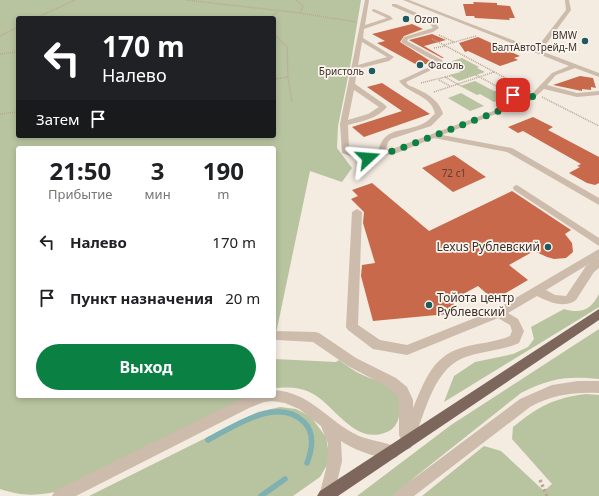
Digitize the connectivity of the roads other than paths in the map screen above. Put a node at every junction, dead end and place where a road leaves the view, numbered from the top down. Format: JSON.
{"nodes":[{"id":1,"x":367,"y":0,"type":"edge"},
{"id":2,"x":567,"y":0,"type":"edge"},
{"id":3,"x":407,"y":1,"type":"edge"},
{"id":4,"x":381,"y":8,"type":"dead end"},
{"id":5,"x":374,"y":10,"type":"junction"},
{"id":6,"x":364,"y":12,"type":"junction"},
{"id":7,"x":362,"y":25,"type":"junction"},
{"id":8,"x":360,"y":39,"type":"junction"},
{"id":9,"x":537,"y":52,"type":"junction"},
{"id":10,"x":574,"y":66,"type":"junction"},
{"id":11,"x":354,"y":68,"type":"junction"},
{"id":12,"x":599,"y":75,"type":"edge"},
{"id":13,"x":351,"y":85,"type":"junction"},
{"id":14,"x":542,"y":86,"type":"junction"},
{"id":15,"x":599,"y":93,"type":"edge"},
{"id":16,"x":344,"y":124,"type":"junction"},
{"id":17,"x":433,"y":136,"type":"junction"},
{"id":18,"x":382,"y":152,"type":"junction"},
{"id":19,"x":517,"y":188,"type":"dead end"},
{"id":20,"x":599,"y":202,"type":"edge"},
{"id":21,"x":356,"y":212,"type":"dead end"},
{"id":22,"x":597,"y":239,"type":"edge"},
{"id":23,"x":599,"y":253,"type":"edge"},
{"id":24,"x":599,"y":262,"type":"edge"},
{"id":25,"x":538,"y":291,"type":"junction"},
{"id":26,"x":499,"y":313,"type":"junction"},
{"id":27,"x":599,"y":314,"type":"edge"},
{"id":28,"x":277,"y":335,"type":"dead end"},
{"id":29,"x":599,"y":387,"type":"edge"},
{"id":30,"x":276,"y":396,"type":"edge"},
{"id":31,"x":259,"y":398,"type":"edge"},
{"id":32,"x":321,"y":418,"type":"junction"},
{"id":33,"x":406,"y":443,"type":"junction"},
{"id":34,"x":392,"y":452,"type":"junction"},
{"id":35,"x":60,"y":496,"type":"edge"},
{"id":36,"x":326,"y":496,"type":"edge"},
{"id":37,"x":402,"y":496,"type":"edge"}],
"edges":[{"from":1,"to":6,"type":"street"},
{"from":2,"to":9,"type":"street"},
{"from":3,"to":9,"type":"street"},
{"from":3,"to":18,"type":"street"},
{"from":4,"to":5,"type":"street"},
{"from":5,"to":6,"type":"street"},
{"from":5,"to":7,"type":"street"},
{"from":6,"to":7,"type":"street"},
{"from":7,"to":8,"type":"street"},
{"from":8,"to":11,"type":"street"},
{"from":8,"to":11,"type":"street"},
{"from":9,"to":10,"type":"street"},
{"from":10,"to":12,"type":"street"},
{"from":10,"to":14,"type":"street"},
{"from":11,"to":13,"type":"street"},
{"from":13,"to":16,"type":"street"},
{"from":13,"to":16,"type":"street"},
{"from":14,"to":15,"type":"street"},
{"from":14,"to":17,"type":"street"},
{"from":16,"to":18,"type":"street"},
{"from":17,"to":18,"type":"street"},
{"from":17,"to":20,"type":"street"},
{"from":19,"to":22,"type":"street"},
{"from":21,"to":26,"type":"street"},
{"from":23,"to":25,"type":"street"},
{"from":24,"to":25,"type":"street"},
{"from":25,"to":26,"type":"street"},
{"from":26,"to":33,"type":"street"},
{"from":27,"to":33,"type":"main road"},
{"from":28,"to":33,"type":"street"},
{"from":29,"to":37,"type":"street"},
{"from":30,"to":32,"type":"street"},
{"from":31,"to":35,"type":"street"},
{"from":32,"to":34,"type":"street"},
{"from":32,"to":36,"type":"street"},
{"from":33,"to":34,"type":"main road"},
{"from":34,"to":36,"type":"main road"}]}
